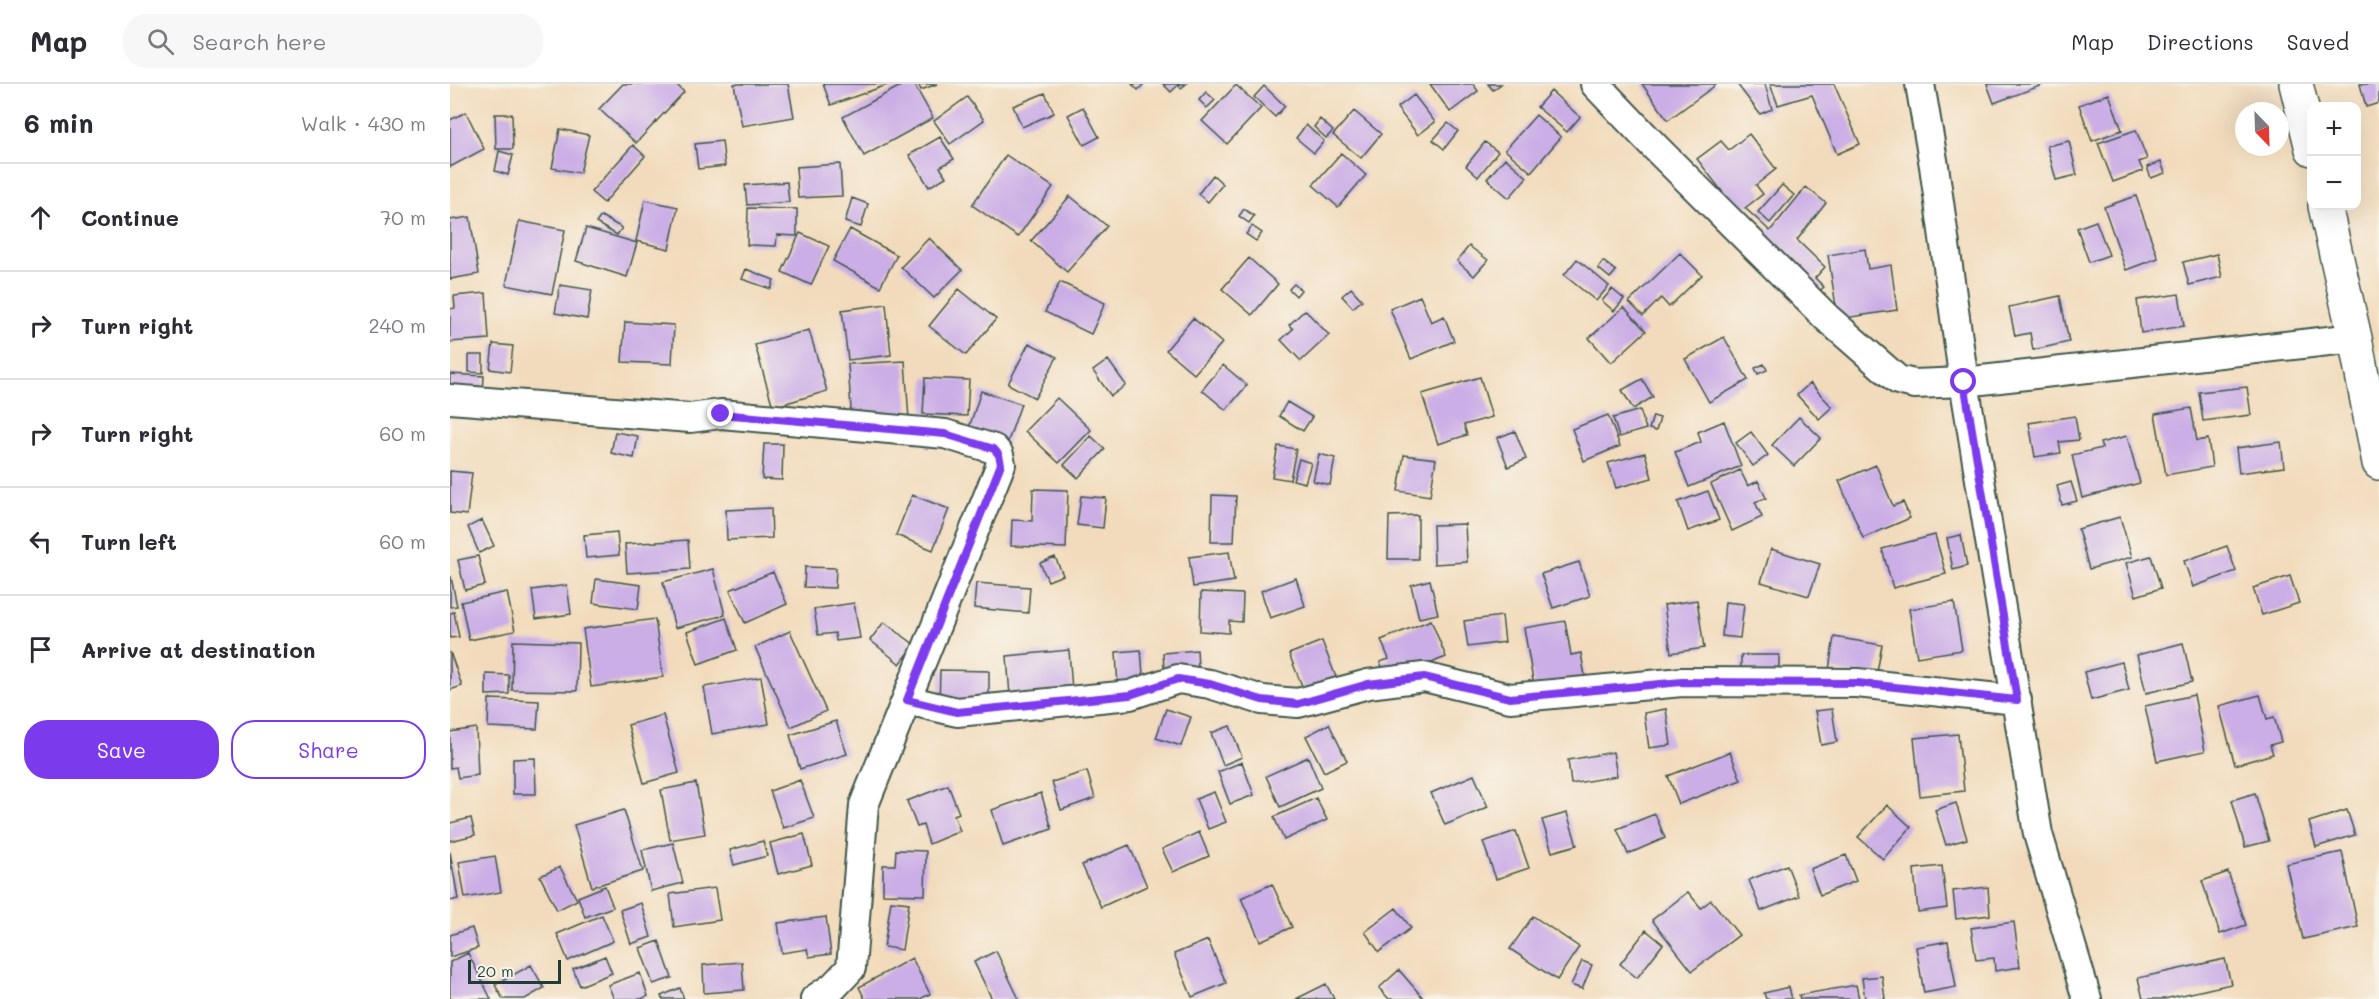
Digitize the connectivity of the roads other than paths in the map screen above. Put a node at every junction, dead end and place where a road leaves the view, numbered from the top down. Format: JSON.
{"nodes":[{"id":1,"x":1595,"y":84,"type":"edge"},
{"id":2,"x":1920,"y":84,"type":"edge"},
{"id":3,"x":2296,"y":84,"type":"edge"},
{"id":4,"x":2307,"y":129,"type":"edge"},
{"id":5,"x":2326,"y":210,"type":"edge"},
{"id":6,"x":2355,"y":338,"type":"junction"},
{"id":7,"x":1964,"y":382,"type":"junction"},
{"id":8,"x":450,"y":399,"type":"edge"},
{"id":9,"x":2379,"y":463,"type":"edge"},
{"id":10,"x":907,"y":700,"type":"junction"},
{"id":11,"x":2017,"y":700,"type":"junction"},
{"id":12,"x":815,"y":999,"type":"edge"},
{"id":13,"x":2087,"y":999,"type":"edge"}],
"edges":[{"from":1,"to":7,"type":"street"},
{"from":2,"to":7,"type":"street"},
{"from":3,"to":4,"type":"street"},
{"from":5,"to":6,"type":"street"},
{"from":6,"to":7,"type":"street"},
{"from":6,"to":9,"type":"street"},
{"from":7,"to":11,"type":"street"},
{"from":8,"to":10,"type":"street"},
{"from":10,"to":11,"type":"street"},
{"from":10,"to":12,"type":"street"},
{"from":11,"to":13,"type":"street"}]}
